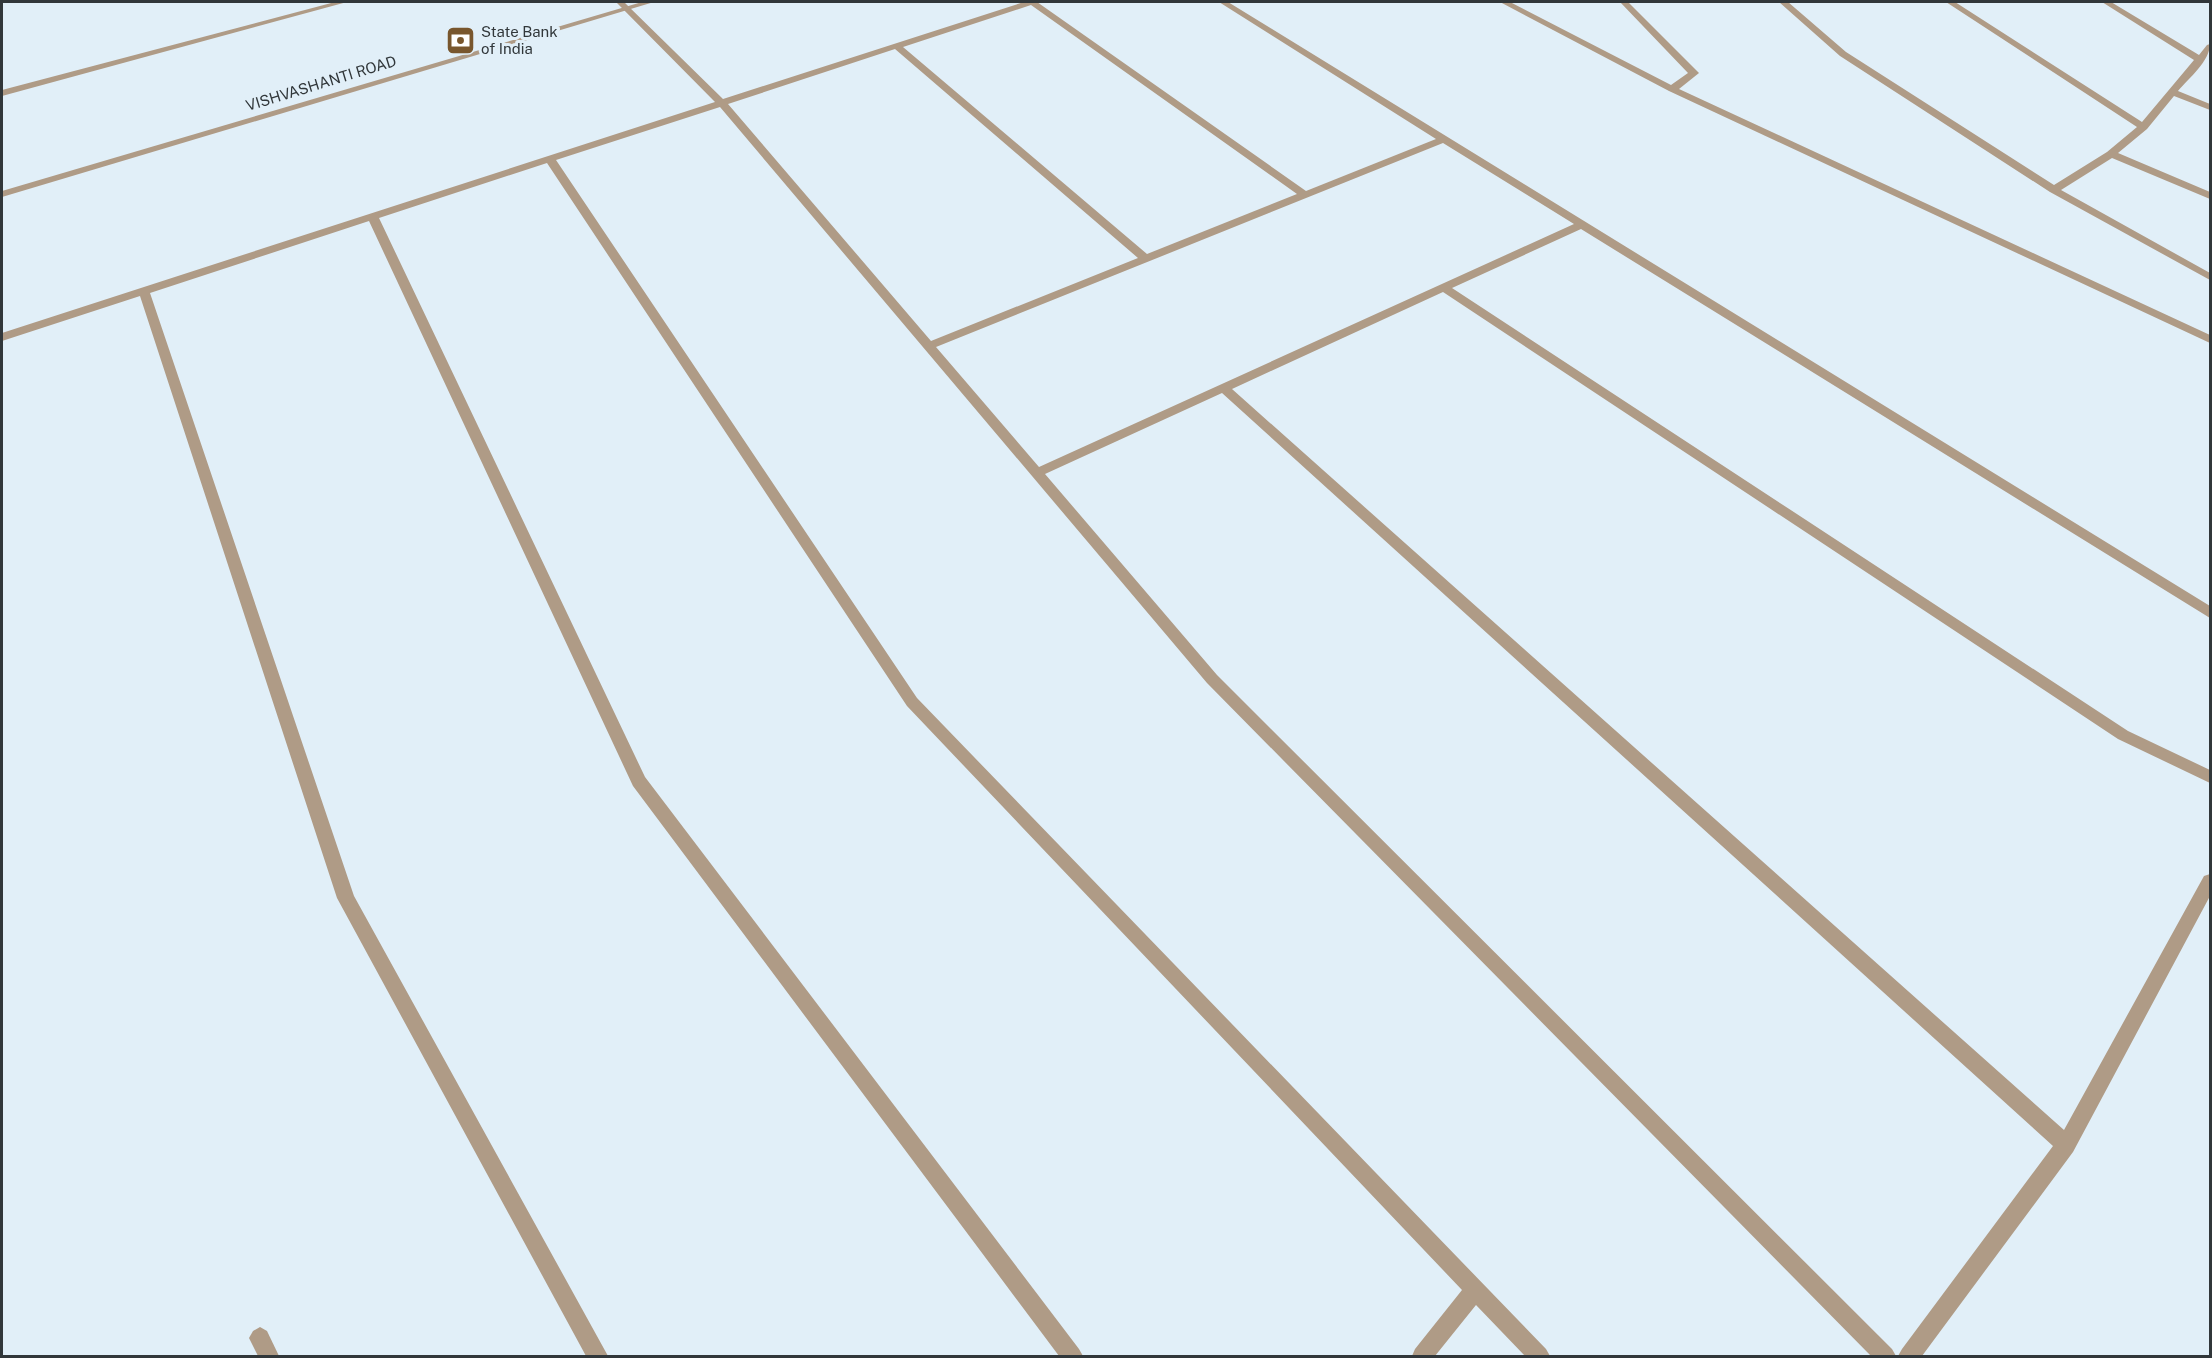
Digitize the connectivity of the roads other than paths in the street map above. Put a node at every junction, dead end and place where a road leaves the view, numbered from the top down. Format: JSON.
{"nodes":[{"id":1,"x":342,"y":2,"type":"edge"},
{"id":2,"x":650,"y":2,"type":"edge"},
{"id":3,"x":1031,"y":2,"type":"edge"},
{"id":4,"x":1223,"y":2,"type":"edge"},
{"id":5,"x":1504,"y":2,"type":"edge"},
{"id":6,"x":1623,"y":2,"type":"edge"},
{"id":7,"x":1783,"y":2,"type":"edge"},
{"id":8,"x":1950,"y":2,"type":"edge"},
{"id":9,"x":2106,"y":2,"type":"edge"},
{"id":10,"x":623,"y":5,"type":"edge"},
{"id":11,"x":897,"y":46,"type":"junction"},
{"id":12,"x":2211,"y":47,"type":"edge"},
{"id":13,"x":2201,"y":60,"type":"junction"},
{"id":14,"x":1672,"y":89,"type":"junction"},
{"id":15,"x":2,"y":93,"type":"edge"},
{"id":16,"x":2174,"y":93,"type":"junction"},
{"id":17,"x":722,"y":103,"type":"junction"},
{"id":18,"x":2211,"y":107,"type":"edge"},
{"id":19,"x":2143,"y":127,"type":"junction"},
{"id":20,"x":1444,"y":139,"type":"junction"},
{"id":21,"x":2111,"y":153,"type":"junction"},
{"id":22,"x":550,"y":159,"type":"junction"},
{"id":23,"x":2055,"y":190,"type":"junction"},
{"id":24,"x":2,"y":194,"type":"edge"},
{"id":25,"x":1306,"y":196,"type":"junction"},
{"id":26,"x":2211,"y":196,"type":"edge"},
{"id":27,"x":373,"y":217,"type":"junction"},
{"id":28,"x":1583,"y":224,"type":"junction"},
{"id":29,"x":1146,"y":259,"type":"junction"},
{"id":30,"x":2211,"y":277,"type":"edge"},
{"id":31,"x":1444,"y":288,"type":"junction"},
{"id":32,"x":144,"y":291,"type":"junction"},
{"id":33,"x":2,"y":337,"type":"edge"},
{"id":34,"x":2211,"y":339,"type":"edge"},
{"id":35,"x":928,"y":346,"type":"junction"},
{"id":36,"x":1224,"y":388,"type":"junction"},
{"id":37,"x":1036,"y":472,"type":"junction"},
{"id":38,"x":2211,"y":613,"type":"edge"},
{"id":39,"x":2211,"y":777,"type":"edge"},
{"id":40,"x":2211,"y":881,"type":"edge"},
{"id":41,"x":2066,"y":1145,"type":"junction"},
{"id":42,"x":1475,"y":1290,"type":"junction"},
{"id":43,"x":597,"y":1356,"type":"edge"},
{"id":44,"x":1072,"y":1356,"type":"edge"},
{"id":45,"x":1422,"y":1356,"type":"edge"},
{"id":46,"x":1539,"y":1356,"type":"edge"},
{"id":47,"x":1885,"y":1356,"type":"edge"},
{"id":48,"x":1909,"y":1356,"type":"edge"}],
"edges":[{"from":1,"to":15,"type":"street"},
{"from":2,"to":10,"type":"street","name":"VISHVASHANTI ROAD"},
{"from":3,"to":11,"type":"street"},
{"from":3,"to":25,"type":"street"},
{"from":4,"to":20,"type":"street"},
{"from":5,"to":14,"type":"street"},
{"from":6,"to":14,"type":"street"},
{"from":7,"to":23,"type":"street"},
{"from":8,"to":19,"type":"street"},
{"from":9,"to":13,"type":"street"},
{"from":10,"to":17,"type":"street"},
{"from":10,"to":24,"type":"street","name":"VISHVASHANTI ROAD"},
{"from":11,"to":17,"type":"street"},
{"from":11,"to":29,"type":"street"},
{"from":12,"to":13,"type":"street"},
{"from":13,"to":16,"type":"street"},
{"from":14,"to":34,"type":"street"},
{"from":16,"to":18,"type":"street"},
{"from":16,"to":19,"type":"street"},
{"from":17,"to":22,"type":"street"},
{"from":17,"to":35,"type":"street"},
{"from":19,"to":21,"type":"street"},
{"from":20,"to":25,"type":"street"},
{"from":20,"to":28,"type":"street"},
{"from":21,"to":23,"type":"street"},
{"from":21,"to":26,"type":"street"},
{"from":22,"to":27,"type":"street"},
{"from":22,"to":42,"type":"street"},
{"from":23,"to":30,"type":"street"},
{"from":25,"to":29,"type":"street"},
{"from":27,"to":32,"type":"street"},
{"from":27,"to":44,"type":"street"},
{"from":28,"to":31,"type":"street"},
{"from":28,"to":38,"type":"street"},
{"from":29,"to":35,"type":"street"},
{"from":31,"to":36,"type":"street"},
{"from":31,"to":39,"type":"street"},
{"from":32,"to":33,"type":"street"},
{"from":32,"to":43,"type":"street"},
{"from":35,"to":37,"type":"street"},
{"from":36,"to":37,"type":"street"},
{"from":36,"to":41,"type":"street"},
{"from":37,"to":47,"type":"street"},
{"from":40,"to":41,"type":"street"},
{"from":41,"to":48,"type":"street"},
{"from":42,"to":45,"type":"street"},
{"from":42,"to":46,"type":"street"}]}
